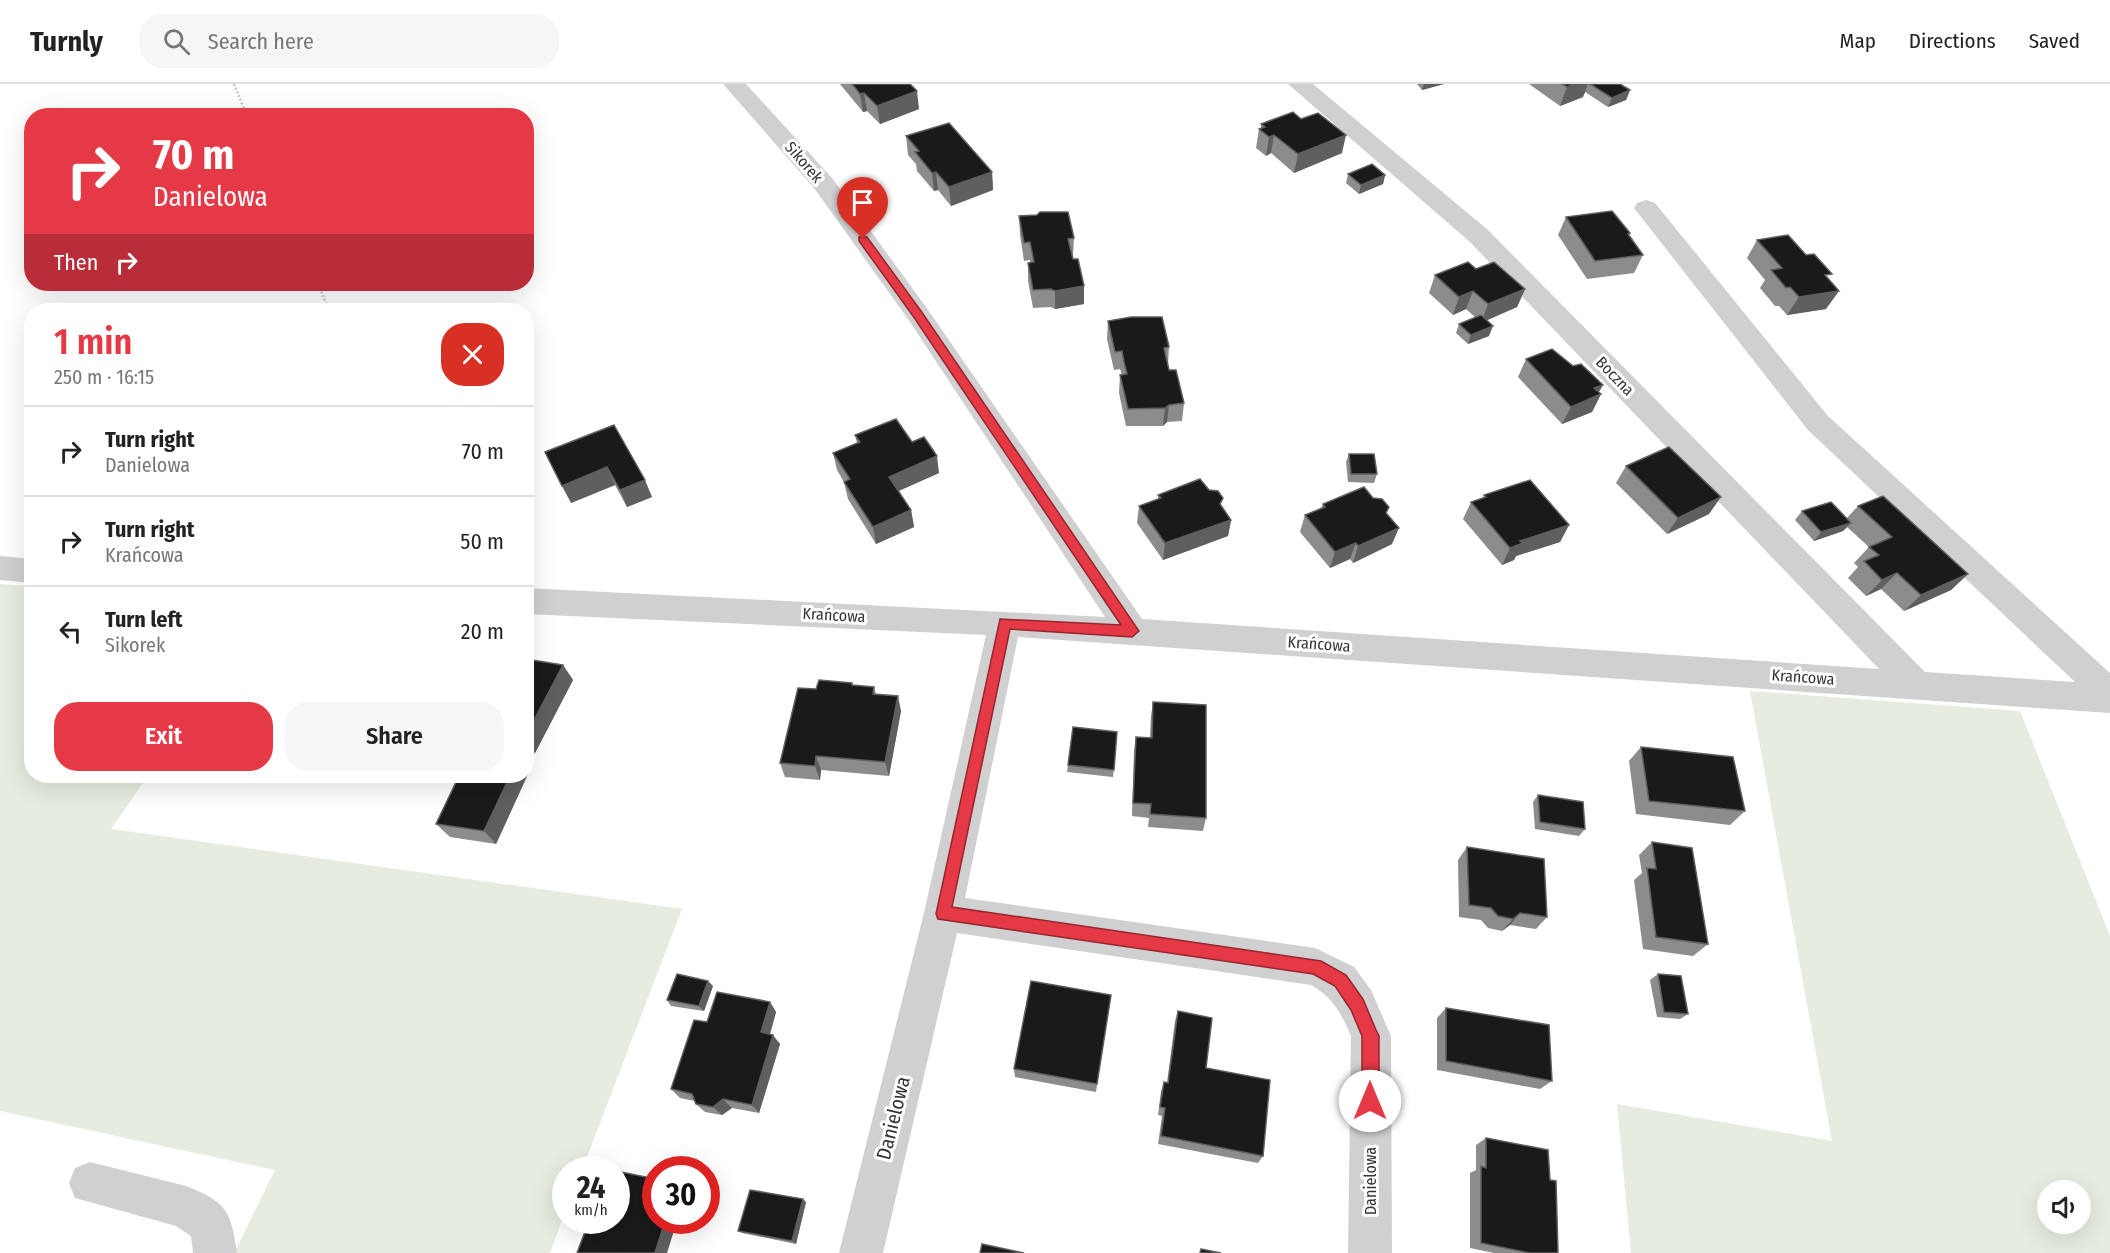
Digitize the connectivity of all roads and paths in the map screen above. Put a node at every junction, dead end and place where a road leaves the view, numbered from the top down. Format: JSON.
{"nodes":[{"id":1,"x":234,"y":84,"type":"edge"},
{"id":2,"x":734,"y":84,"type":"edge"},
{"id":3,"x":1299,"y":84,"type":"edge"},
{"id":4,"x":244,"y":108,"type":"edge"},
{"id":5,"x":1646,"y":208,"type":"dead end"},
{"id":6,"x":0,"y":568,"type":"edge"},
{"id":7,"x":24,"y":570,"type":"edge"},
{"id":8,"x":534,"y":602,"type":"edge"},
{"id":9,"x":1005,"y":623,"type":"junction"},
{"id":10,"x":1132,"y":631,"type":"junction"},
{"id":11,"x":1915,"y":684,"type":"junction"},
{"id":12,"x":2110,"y":694,"type":"edge"},
{"id":13,"x":2110,"y":699,"type":"edge"},
{"id":14,"x":943,"y":914,"type":"junction"},
{"id":15,"x":90,"y":1183,"type":"dead end"},
{"id":16,"x":215,"y":1253,"type":"edge"},
{"id":17,"x":861,"y":1253,"type":"edge"},
{"id":18,"x":1370,"y":1253,"type":"edge"}],
"edges":[{"from":1,"to":4,"type":"path"},
{"from":2,"to":10,"type":"street","name":"Sikorek"},
{"from":3,"to":11,"type":"street","name":"Boczna"},
{"from":5,"to":12,"type":"street"},
{"from":6,"to":7,"type":"street"},
{"from":8,"to":9,"type":"street","name":"Krańcowa"},
{"from":9,"to":10,"type":"street","name":"Krańcowa"},
{"from":9,"to":14,"type":"street","name":"Danielowa"},
{"from":10,"to":11,"type":"street","name":"Krańcowa"},
{"from":11,"to":13,"type":"street","name":"Krańcowa"},
{"from":14,"to":17,"type":"street","name":"Danielowa"},
{"from":14,"to":18,"type":"street","name":"Danielowa"},
{"from":15,"to":16,"type":"street"}]}
